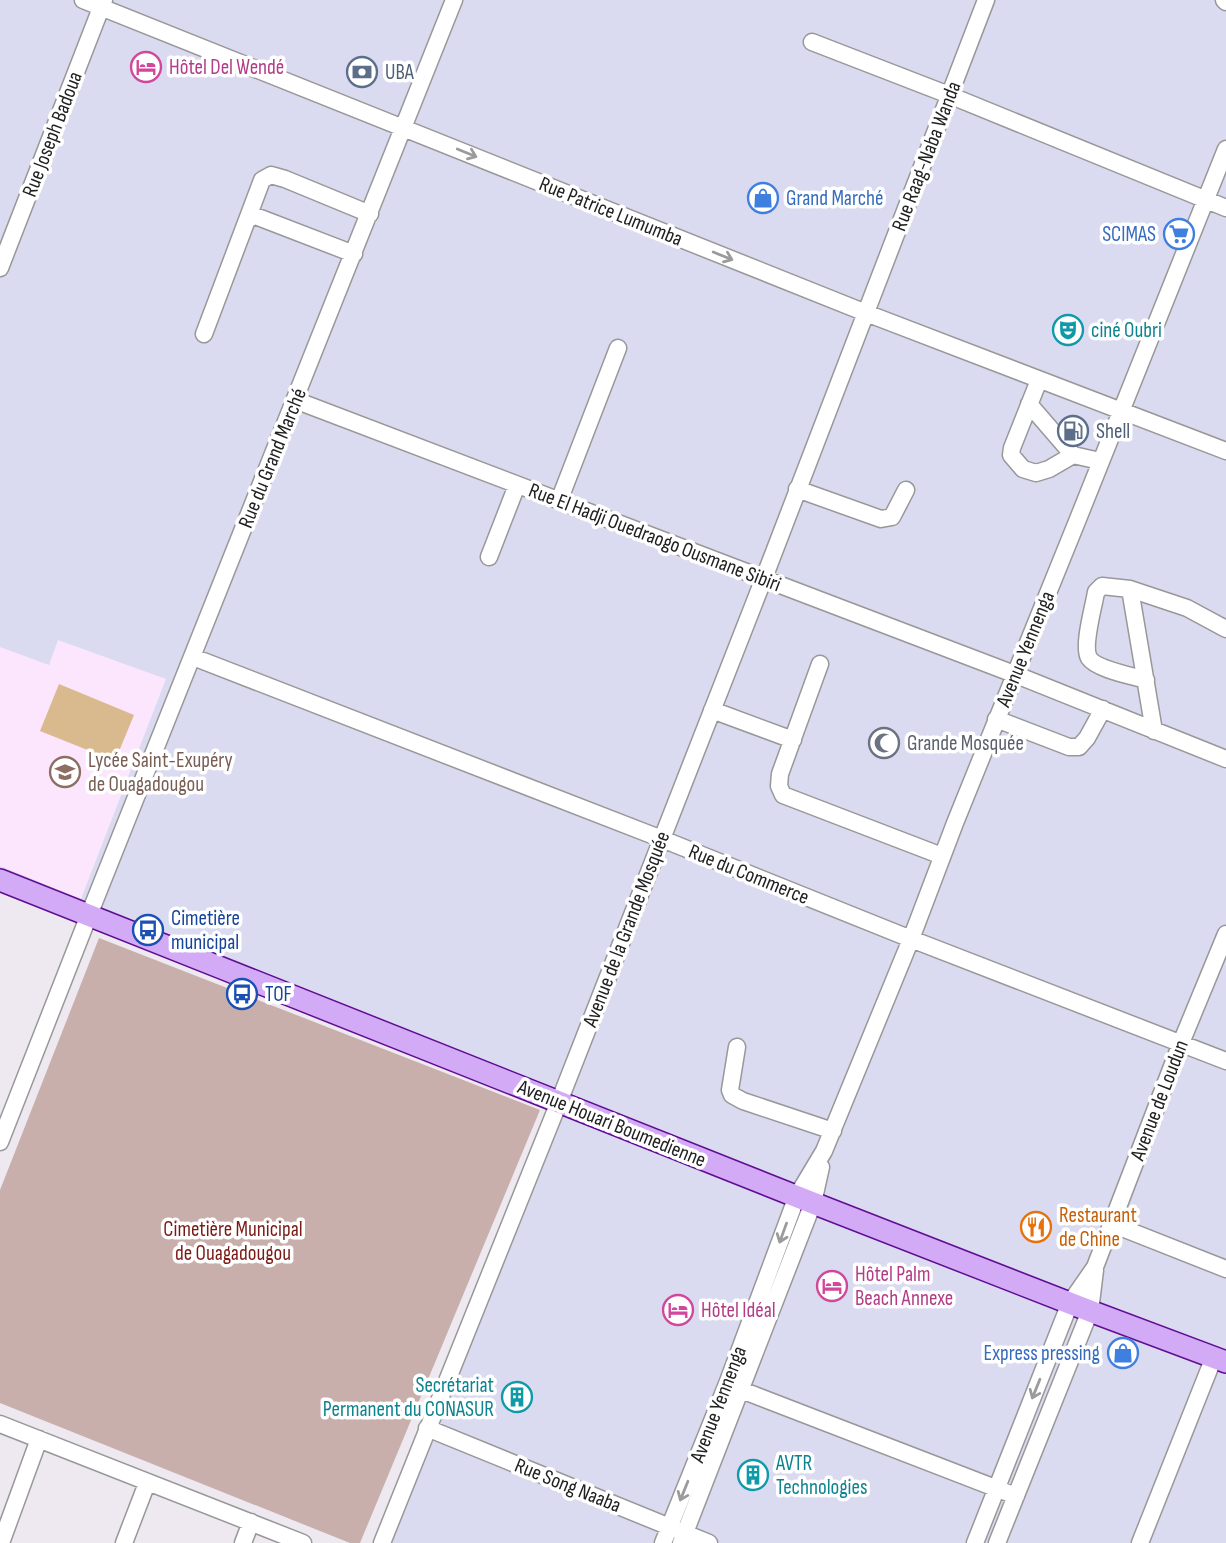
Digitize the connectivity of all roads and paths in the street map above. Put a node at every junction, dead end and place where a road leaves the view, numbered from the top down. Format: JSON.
{"nodes":[{"id":1,"x":83,"y":0,"type":"edge"},
{"id":2,"x":454,"y":0,"type":"edge"},
{"id":3,"x":986,"y":0,"type":"edge"},
{"id":4,"x":103,"y":4,"type":"edge"},
{"id":5,"x":812,"y":42,"type":"dead end"},
{"id":6,"x":949,"y":95,"type":"junction"},
{"id":7,"x":403,"y":128,"type":"junction"},
{"id":8,"x":1226,"y":149,"type":"edge"},
{"id":9,"x":1205,"y":199,"type":"junction"},
{"id":10,"x":1226,"y":208,"type":"edge"},
{"id":11,"x":250,"y":214,"type":"junction"},
{"id":12,"x":370,"y":214,"type":"junction"},
{"id":13,"x":354,"y":254,"type":"junction"},
{"id":14,"x":0,"y":268,"type":"edge"},
{"id":15,"x":866,"y":313,"type":"junction"},
{"id":16,"x":204,"y":334,"type":"dead end"},
{"id":17,"x":618,"y":348,"type":"dead end"},
{"id":18,"x":1039,"y":380,"type":"junction"},
{"id":19,"x":295,"y":400,"type":"junction"},
{"id":20,"x":1029,"y":404,"type":"junction"},
{"id":21,"x":1121,"y":412,"type":"junction"},
{"id":22,"x":1226,"y":451,"type":"edge"},
{"id":23,"x":1073,"y":455,"type":"junction"},
{"id":24,"x":1100,"y":461,"type":"junction"},
{"id":25,"x":517,"y":485,"type":"junction"},
{"id":26,"x":797,"y":489,"type":"junction"},
{"id":27,"x":906,"y":490,"type":"dead end"},
{"id":28,"x":559,"y":501,"type":"junction"},
{"id":29,"x":489,"y":557,"type":"dead end"},
{"id":30,"x":764,"y":578,"type":"junction"},
{"id":31,"x":1130,"y":589,"type":"junction"},
{"id":32,"x":1226,"y":629,"type":"edge"},
{"id":33,"x":193,"y":657,"type":"junction"},
{"id":34,"x":821,"y":664,"type":"dead end"},
{"id":35,"x":1014,"y":674,"type":"junction"},
{"id":36,"x":1146,"y":680,"type":"junction"},
{"id":37,"x":1103,"y":709,"type":"junction"},
{"id":38,"x":712,"y":710,"type":"junction"},
{"id":39,"x":996,"y":719,"type":"junction"},
{"id":40,"x":1154,"y":731,"type":"junction"},
{"id":41,"x":793,"y":740,"type":"junction"},
{"id":42,"x":1226,"y":759,"type":"edge"},
{"id":43,"x":662,"y":839,"type":"junction"},
{"id":44,"x":942,"y":856,"type":"junction"},
{"id":45,"x":0,"y":880,"type":"edge"},
{"id":46,"x":89,"y":915,"type":"junction"},
{"id":47,"x":1226,"y":934,"type":"edge"},
{"id":48,"x":911,"y":939,"type":"junction"},
{"id":49,"x":1181,"y":1043,"type":"junction"},
{"id":50,"x":737,"y":1047,"type":"dead end"},
{"id":51,"x":1226,"y":1061,"type":"edge"},
{"id":52,"x":559,"y":1102,"type":"junction"},
{"id":53,"x":832,"y":1131,"type":"junction"},
{"id":54,"x":0,"y":1142,"type":"edge"},
{"id":55,"x":805,"y":1199,"type":"junction"},
{"id":56,"x":1112,"y":1224,"type":"junction"},
{"id":57,"x":1095,"y":1268,"type":"junction"},
{"id":58,"x":1226,"y":1269,"type":"edge"},
{"id":59,"x":1070,"y":1303,"type":"junction"},
{"id":60,"x":1090,"y":1311,"type":"junction"},
{"id":61,"x":1220,"y":1360,"type":"edge"},
{"id":62,"x":734,"y":1387,"type":"junction"},
{"id":63,"x":0,"y":1424,"type":"edge"},
{"id":64,"x":427,"y":1428,"type":"junction"},
{"id":65,"x":39,"y":1439,"type":"junction"},
{"id":66,"x":147,"y":1483,"type":"junction"},
{"id":67,"x":996,"y":1488,"type":"junction"},
{"id":68,"x":1016,"y":1496,"type":"junction"},
{"id":69,"x":251,"y":1522,"type":"junction"},
{"id":70,"x":669,"y":1527,"type":"junction"},
{"id":71,"x":683,"y":1538,"type":"edge"},
{"id":72,"x":1,"y":1543,"type":"edge"},
{"id":73,"x":124,"y":1543,"type":"edge"},
{"id":74,"x":243,"y":1543,"type":"edge"},
{"id":75,"x":303,"y":1543,"type":"edge"},
{"id":76,"x":382,"y":1543,"type":"edge"},
{"id":77,"x":663,"y":1543,"type":"edge"},
{"id":78,"x":709,"y":1543,"type":"edge"},
{"id":79,"x":975,"y":1543,"type":"edge"},
{"id":80,"x":997,"y":1543,"type":"edge"},
{"id":81,"x":1140,"y":1543,"type":"edge"}],
"edges":[{"from":1,"to":4,"type":"street","name":"Rue Patrice Lumumba"},
{"from":2,"to":7,"type":"street","name":"Rue du Grand Marché"},
{"from":3,"to":6,"type":"street","name":"Rue Raag-Naba Wanda"},
{"from":4,"to":7,"type":"street","name":"Rue Patrice Lumumba"},
{"from":4,"to":14,"type":"street","name":"Rue Joseph Badoua"},
{"from":5,"to":6,"type":"street"},
{"from":6,"to":9,"type":"street"},
{"from":6,"to":15,"type":"street","name":"Rue Raag-Naba Wanda"},
{"from":7,"to":12,"type":"street","name":"Rue du Grand Marché"},
{"from":7,"to":15,"type":"street","name":"Rue Patrice Lumumba","one_way":true},
{"from":8,"to":9,"type":"street","name":"Avenue Yennenga"},
{"from":9,"to":10,"type":"street"},
{"from":9,"to":21,"type":"street","name":"Avenue Yennenga"},
{"from":11,"to":12,"type":"street"},
{"from":11,"to":13,"type":"street"},
{"from":11,"to":16,"type":"street"},
{"from":12,"to":13,"type":"street","name":"Rue du Grand Marché"},
{"from":13,"to":19,"type":"street","name":"Rue du Grand Marché"},
{"from":15,"to":18,"type":"street","name":"Rue Patrice Lumumba"},
{"from":15,"to":26,"type":"street","name":"Avenue de la Grande Mosquée"},
{"from":17,"to":28,"type":"street"},
{"from":18,"to":20,"type":"street"},
{"from":18,"to":21,"type":"street","name":"Rue Patrice Lumumba"},
{"from":19,"to":25,"type":"street","name":"Rue El Hadji Ouedraogo Ousmane Sibiri"},
{"from":19,"to":33,"type":"street","name":"Rue du Grand Marché"},
{"from":20,"to":23,"type":"street"},
{"from":20,"to":23,"type":"street"},
{"from":21,"to":22,"type":"street","name":"Rue Patrice Lumumba"},
{"from":21,"to":24,"type":"street","name":"Avenue Yennenga"},
{"from":23,"to":24,"type":"street"},
{"from":24,"to":35,"type":"street","name":"Avenue Yennenga"},
{"from":25,"to":28,"type":"street","name":"Rue El Hadji Ouedraogo Ousmane Sibiri"},
{"from":25,"to":29,"type":"street"},
{"from":26,"to":27,"type":"street"},
{"from":26,"to":30,"type":"street","name":"Avenue de la Grande Mosquée"},
{"from":28,"to":30,"type":"street","name":"Rue El Hadji Ouedraogo Ousmane Sibiri"},
{"from":30,"to":35,"type":"street","name":"Rue El Hadji Ouedraogo Ousmane Sibiri"},
{"from":30,"to":38,"type":"street","name":"Avenue de la Grande Mosquée"},
{"from":31,"to":32,"type":"street"},
{"from":31,"to":36,"type":"street"},
{"from":31,"to":36,"type":"street"},
{"from":33,"to":43,"type":"street","name":"Rue du Commerce"},
{"from":33,"to":46,"type":"street","name":"Rue du Grand Marché"},
{"from":34,"to":41,"type":"street"},
{"from":35,"to":37,"type":"street","name":"Rue El Hadji Ouedraogo Ousmane Sibiri"},
{"from":35,"to":39,"type":"street","name":"Avenue Yennenga"},
{"from":36,"to":40,"type":"street"},
{"from":37,"to":39,"type":"street"},
{"from":37,"to":40,"type":"street","name":"Rue El Hadji Ouedraogo Ousmane Sibiri"},
{"from":38,"to":41,"type":"street"},
{"from":38,"to":43,"type":"street","name":"Avenue de la Grande Mosquée"},
{"from":39,"to":44,"type":"street","name":"Avenue Yennenga"},
{"from":40,"to":42,"type":"street","name":"Rue El Hadji Ouedraogo Ousmane Sibiri"},
{"from":41,"to":44,"type":"street"},
{"from":43,"to":48,"type":"street","name":"Rue du Commerce"},
{"from":43,"to":52,"type":"street","name":"Avenue de la Grande Mosquée"},
{"from":44,"to":48,"type":"street","name":"Avenue Yennenga"},
{"from":45,"to":46,"type":"main road","name":"Avenue Houari Boumedienne"},
{"from":46,"to":52,"type":"main road","name":"Avenue Houari Boumedienne"},
{"from":46,"to":54,"type":"street","name":"Rue du Grand Marché"},
{"from":47,"to":49,"type":"street","name":"Avenue de Loudun"},
{"from":48,"to":49,"type":"street","name":"Rue du Commerce"},
{"from":48,"to":53,"type":"street","name":"Avenue Yennenga"},
{"from":49,"to":51,"type":"street","name":"Rue du Commerce"},
{"from":49,"to":56,"type":"street","name":"Avenue de Loudun"},
{"from":50,"to":53,"type":"street"},
{"from":52,"to":55,"type":"main road","name":"Avenue Houari Boumedienne"},
{"from":52,"to":64,"type":"street","name":"Avenue de la Grande Mosquée"},
{"from":53,"to":55,"type":"street","name":"Avenue Yennenga"},
{"from":55,"to":59,"type":"main road","name":"Avenue Houari Boumedienne"},
{"from":55,"to":62,"type":"street","name":"Avenue Yennenga"},
{"from":56,"to":57,"type":"street","name":"Avenue de Loudun"},
{"from":56,"to":58,"type":"street"},
{"from":57,"to":59,"type":"street","name":"Avenue de Loudun"},
{"from":57,"to":60,"type":"street","name":"Avenue de Loudun"},
{"from":59,"to":60,"type":"main road","name":"Avenue Houari Boumedienne"},
{"from":59,"to":67,"type":"street","name":"Avenue de Loudun","one_way":true},
{"from":60,"to":61,"type":"main road","name":"Avenue Houari Boumedienne"},
{"from":60,"to":68,"type":"street","name":"Avenue de Loudun"},
{"from":61,"to":81,"type":"street"},
{"from":62,"to":67,"type":"street"},
{"from":62,"to":70,"type":"street","name":"Avenue Yennenga","one_way":true},
{"from":62,"to":71,"type":"street","name":"Avenue Yennenga"},
{"from":63,"to":65,"type":"street"},
{"from":64,"to":70,"type":"street","name":"Rue Song Naaba"},
{"from":64,"to":76,"type":"street","name":"Avenue de la Grande Mosquée"},
{"from":65,"to":66,"type":"street"},
{"from":65,"to":72,"type":"street"},
{"from":66,"to":69,"type":"street"},
{"from":66,"to":73,"type":"street"},
{"from":67,"to":68,"type":"street"},
{"from":67,"to":79,"type":"street","name":"Avenue de Loudun"},
{"from":68,"to":80,"type":"street","name":"Avenue de Loudun"},
{"from":69,"to":74,"type":"street"},
{"from":69,"to":75,"type":"street"},
{"from":70,"to":71,"type":"street","name":"Rue Song Naaba"},
{"from":70,"to":77,"type":"street","name":"Avenue Yennenga"},
{"from":71,"to":78,"type":"street","name":"Rue Song Naaba"}]}
